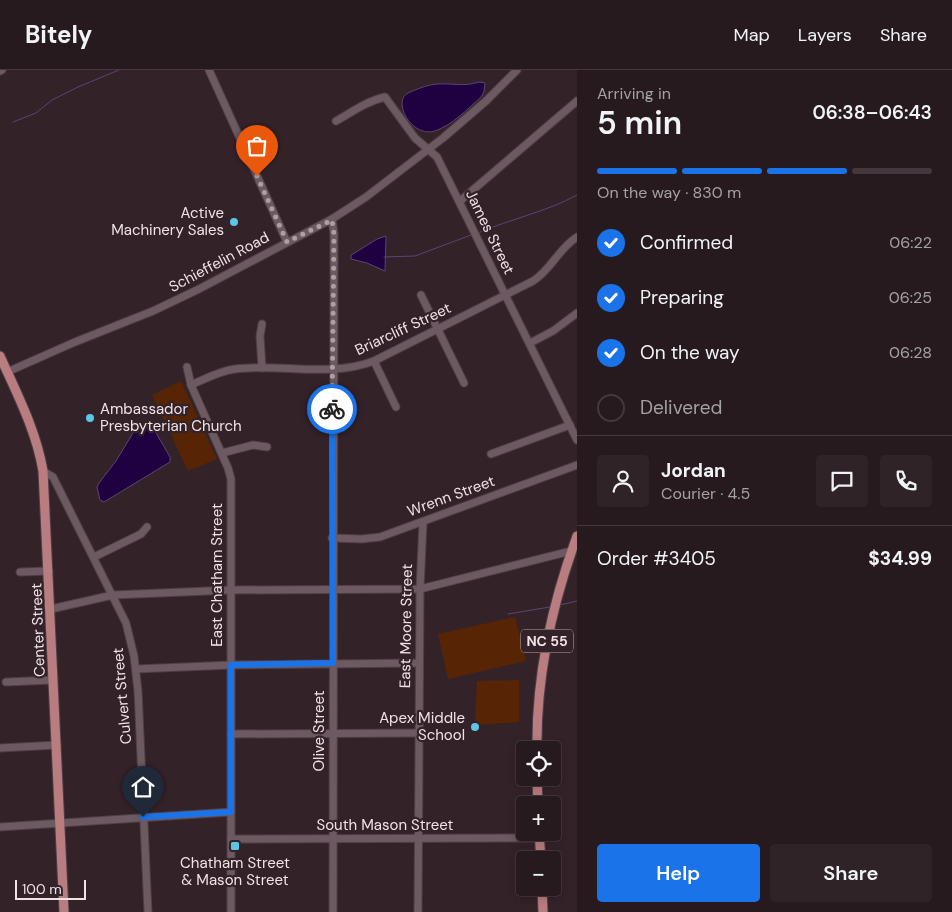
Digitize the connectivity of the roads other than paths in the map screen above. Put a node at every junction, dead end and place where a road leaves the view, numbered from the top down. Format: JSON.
{"nodes":[{"id":1,"x":209,"y":70,"type":"edge"},
{"id":2,"x":517,"y":70,"type":"edge"},
{"id":3,"x":577,"y":101,"type":"edge"},
{"id":4,"x":336,"y":121,"type":"dead end"},
{"id":5,"x":428,"y":149,"type":"junction"},
{"id":6,"x":460,"y":201,"type":"junction"},
{"id":7,"x":332,"y":220,"type":"junction"},
{"id":8,"x":577,"y":237,"type":"edge"},
{"id":9,"x":287,"y":242,"type":"junction"},
{"id":10,"x":421,"y":295,"type":"dead end"},
{"id":11,"x":506,"y":296,"type":"junction"},
{"id":12,"x":577,"y":313,"type":"edge"},
{"id":13,"x":262,"y":324,"type":"dead end"},
{"id":14,"x":438,"y":329,"type":"junction"},
{"id":15,"x":530,"y":343,"type":"junction"},
{"id":16,"x":0,"y":356,"type":"edge"},
{"id":17,"x":374,"y":360,"type":"junction"},
{"id":18,"x":187,"y":367,"type":"dead end"},
{"id":19,"x":262,"y":368,"type":"junction"},
{"id":20,"x":333,"y":369,"type":"junction"},
{"id":21,"x":2,"y":374,"type":"edge"},
{"id":22,"x":464,"y":383,"type":"dead end"},
{"id":23,"x":191,"y":385,"type":"junction"},
{"id":24,"x":396,"y":407,"type":"dead end"},
{"id":25,"x":570,"y":426,"type":"junction"},
{"id":26,"x":577,"y":440,"type":"edge"},
{"id":27,"x":267,"y":447,"type":"dead end"},
{"id":28,"x":222,"y":454,"type":"junction"},
{"id":29,"x":491,"y":454,"type":"dead end"},
{"id":30,"x":577,"y":465,"type":"edge"},
{"id":31,"x":43,"y":471,"type":"junction"},
{"id":32,"x":423,"y":522,"type":"junction"},
{"id":33,"x":147,"y":527,"type":"dead end"},
{"id":34,"x":577,"y":536,"type":"edge"},
{"id":35,"x":332,"y":538,"type":"junction"},
{"id":36,"x":571,"y":551,"type":"junction"},
{"id":37,"x":94,"y":557,"type":"junction"},
{"id":38,"x":49,"y":570,"type":"junction"},
{"id":39,"x":20,"y":572,"type":"dead end"},
{"id":40,"x":333,"y":589,"type":"junction"},
{"id":41,"x":420,"y":589,"type":"junction"},
{"id":42,"x":231,"y":590,"type":"junction"},
{"id":43,"x":113,"y":595,"type":"junction"},
{"id":44,"x":50,"y":608,"type":"junction"},
{"id":45,"x":333,"y":663,"type":"junction"},
{"id":46,"x":419,"y":663,"type":"junction"},
{"id":47,"x":231,"y":665,"type":"junction"},
{"id":48,"x":136,"y":669,"type":"junction"},
{"id":49,"x":53,"y":680,"type":"junction"},
{"id":50,"x":6,"y":682,"type":"dead end"},
{"id":51,"x":418,"y":733,"type":"junction"},
{"id":52,"x":231,"y":734,"type":"junction"},
{"id":53,"x":333,"y":734,"type":"junction"},
{"id":54,"x":537,"y":741,"type":"edge"},
{"id":55,"x":57,"y":745,"type":"junction"},
{"id":56,"x":0,"y":748,"type":"edge"},
{"id":57,"x":231,"y":812,"type":"junction"},
{"id":58,"x":143,"y":817,"type":"junction"},
{"id":59,"x":60,"y":823,"type":"junction"},
{"id":60,"x":0,"y":827,"type":"edge"},
{"id":61,"x":516,"y":836,"type":"edge"},
{"id":62,"x":231,"y":839,"type":"junction"},
{"id":63,"x":333,"y":839,"type":"junction"},
{"id":64,"x":418,"y":839,"type":"junction"},
{"id":65,"x":542,"y":896,"type":"edge"},
{"id":66,"x":64,"y":912,"type":"edge"},
{"id":67,"x":148,"y":912,"type":"edge"},
{"id":68,"x":231,"y":912,"type":"edge"},
{"id":69,"x":333,"y":912,"type":"edge"},
{"id":70,"x":418,"y":912,"type":"edge"},
{"id":71,"x":543,"y":912,"type":"edge"}],
"edges":[{"from":1,"to":9,"type":"street"},
{"from":2,"to":5,"type":"street","name":"Schieffelin Road"},
{"from":3,"to":6,"type":"street"},
{"from":4,"to":5,"type":"street","name":"James Street"},
{"from":5,"to":6,"type":"street","name":"James Street"},
{"from":5,"to":7,"type":"street","name":"Schieffelin Road"},
{"from":6,"to":11,"type":"street","name":"James Street"},
{"from":7,"to":9,"type":"street","name":"Schieffelin Road"},
{"from":7,"to":20,"type":"street","name":"Olive Street"},
{"from":8,"to":11,"type":"street","name":"Briarcliff Street"},
{"from":9,"to":21,"type":"street","name":"Schieffelin Road"},
{"from":10,"to":14,"type":"street"},
{"from":11,"to":14,"type":"street","name":"Briarcliff Street"},
{"from":11,"to":15,"type":"street","name":"James Street"},
{"from":12,"to":15,"type":"street"},
{"from":13,"to":19,"type":"street"},
{"from":14,"to":17,"type":"street","name":"Briarcliff Street"},
{"from":14,"to":22,"type":"street"},
{"from":15,"to":25,"type":"street","name":"James Street"},
{"from":16,"to":21,"type":"main road","name":"Center Street"},
{"from":17,"to":20,"type":"street","name":"Briarcliff Street"},
{"from":17,"to":24,"type":"street"},
{"from":18,"to":23,"type":"street","name":"East Chatham Street"},
{"from":19,"to":20,"type":"street","name":"Briarcliff Street"},
{"from":19,"to":23,"type":"street","name":"Briarcliff Street"},
{"from":20,"to":35,"type":"street","name":"Olive Street"},
{"from":21,"to":31,"type":"main road","name":"Center Street"},
{"from":23,"to":28,"type":"street","name":"East Chatham Street"},
{"from":25,"to":26,"type":"street","name":"James Street"},
{"from":25,"to":29,"type":"street"},
{"from":27,"to":28,"type":"street"},
{"from":28,"to":42,"type":"street","name":"East Chatham Street"},
{"from":30,"to":32,"type":"street","name":"Wrenn Street"},
{"from":31,"to":37,"type":"street","name":"Culvert Street"},
{"from":31,"to":38,"type":"main road","name":"Center Street"},
{"from":32,"to":35,"type":"street","name":"Wrenn Street"},
{"from":32,"to":41,"type":"street","name":"East Moore Street"},
{"from":33,"to":37,"type":"street"},
{"from":34,"to":36,"type":"main road","number":"NC 55"},
{"from":35,"to":40,"type":"street","name":"Olive Street"},
{"from":36,"to":41,"type":"street"},
{"from":36,"to":54,"type":"main road","number":"NC 55"},
{"from":37,"to":43,"type":"street","name":"Culvert Street"},
{"from":38,"to":39,"type":"street"},
{"from":38,"to":44,"type":"main road","name":"Center Street"},
{"from":40,"to":41,"type":"street"},
{"from":40,"to":42,"type":"street"},
{"from":40,"to":45,"type":"street","name":"Olive Street"},
{"from":41,"to":46,"type":"street","name":"East Moore Street"},
{"from":42,"to":43,"type":"street"},
{"from":42,"to":47,"type":"street","name":"East Chatham Street"},
{"from":43,"to":44,"type":"street"},
{"from":43,"to":48,"type":"street","name":"Culvert Street"},
{"from":44,"to":49,"type":"main road","name":"Center Street"},
{"from":45,"to":46,"type":"street"},
{"from":45,"to":47,"type":"street"},
{"from":45,"to":53,"type":"street","name":"Olive Street"},
{"from":46,"to":51,"type":"street","name":"East Moore Street"},
{"from":47,"to":48,"type":"street"},
{"from":47,"to":52,"type":"street","name":"East Chatham Street"},
{"from":48,"to":58,"type":"street","name":"Culvert Street"},
{"from":49,"to":50,"type":"street"},
{"from":49,"to":55,"type":"main road","name":"Center Street"},
{"from":51,"to":53,"type":"street"},
{"from":51,"to":64,"type":"street","name":"East Moore Street"},
{"from":52,"to":53,"type":"street"},
{"from":52,"to":57,"type":"street","name":"East Chatham Street"},
{"from":53,"to":63,"type":"street","name":"Olive Street"},
{"from":55,"to":56,"type":"street"},
{"from":55,"to":59,"type":"main road","name":"Center Street"},
{"from":57,"to":58,"type":"street"},
{"from":57,"to":62,"type":"street","name":"East Chatham Street"},
{"from":58,"to":59,"type":"street"},
{"from":58,"to":67,"type":"street","name":"Culvert Street"},
{"from":59,"to":60,"type":"street"},
{"from":59,"to":66,"type":"main road","name":"Center Street"},
{"from":61,"to":64,"type":"street","name":"South Mason Street"},
{"from":62,"to":63,"type":"street","name":"South Mason Street"},
{"from":62,"to":68,"type":"street","name":"East Chatham Street"},
{"from":63,"to":64,"type":"street","name":"South Mason Street"},
{"from":63,"to":69,"type":"street","name":"Olive Street"},
{"from":64,"to":70,"type":"street","name":"East Moore Street"},
{"from":65,"to":71,"type":"main road"}]}
